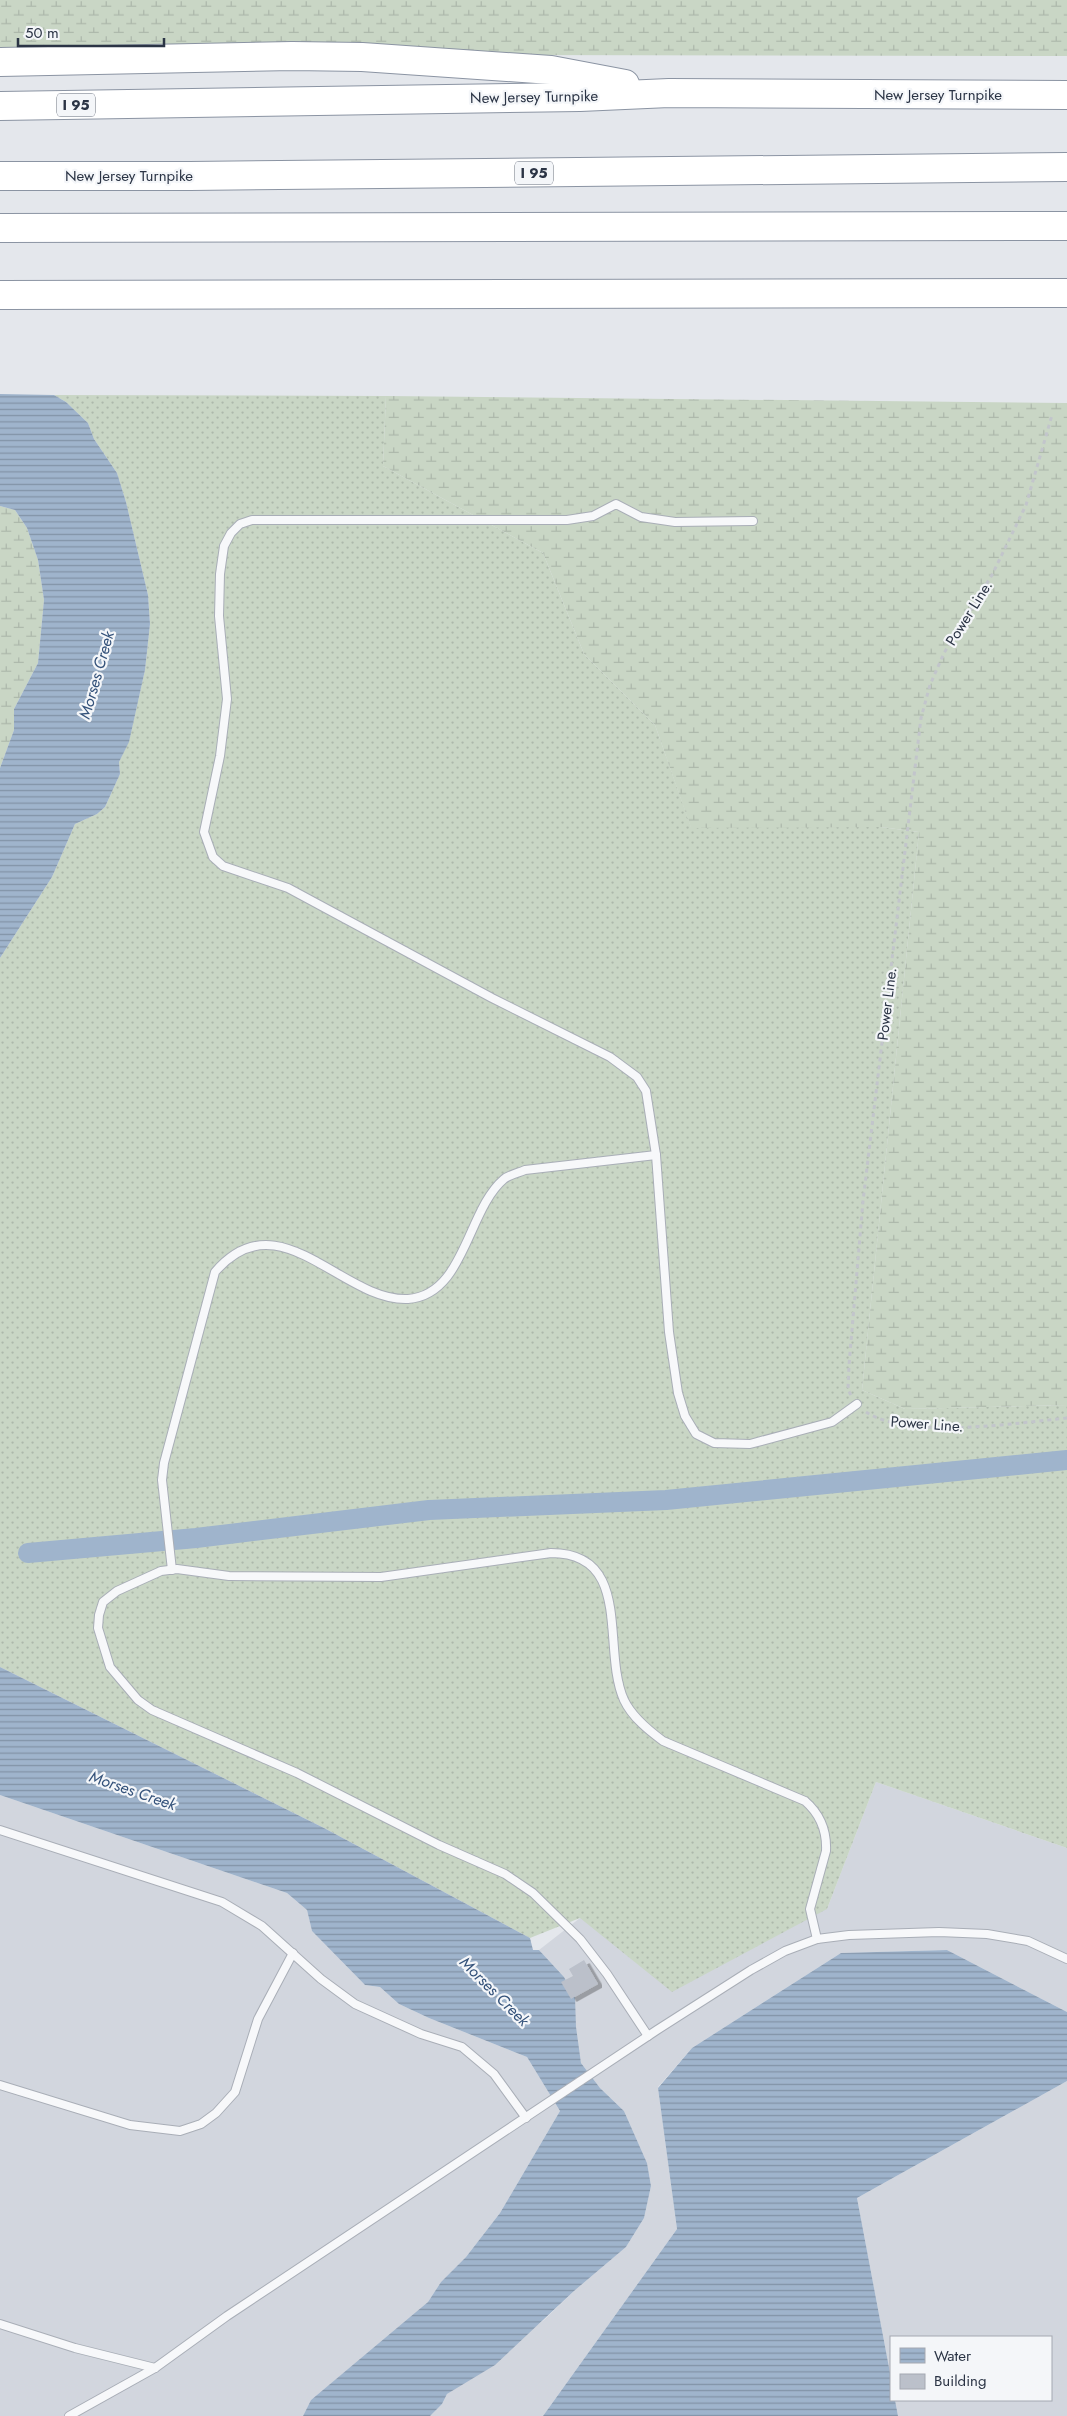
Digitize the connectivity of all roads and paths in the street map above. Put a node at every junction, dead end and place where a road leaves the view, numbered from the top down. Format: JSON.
{"nodes":[{"id":1,"x":0,"y":62,"type":"edge"},
{"id":2,"x":668,"y":93,"type":"junction"},
{"id":3,"x":1067,"y":96,"type":"edge"},
{"id":4,"x":0,"y":106,"type":"edge"},
{"id":5,"x":1067,"y":167,"type":"edge"},
{"id":6,"x":0,"y":176,"type":"edge"},
{"id":7,"x":1067,"y":226,"type":"edge"},
{"id":8,"x":0,"y":228,"type":"edge"},
{"id":9,"x":1067,"y":292,"type":"edge"},
{"id":10,"x":0,"y":295,"type":"edge"},
{"id":11,"x":1052,"y":415,"type":"dead end"},
{"id":12,"x":753,"y":521,"type":"dead end"},
{"id":13,"x":656,"y":1155,"type":"junction"},
{"id":14,"x":857,"y":1404,"type":"junction"},
{"id":15,"x":1067,"y":1418,"type":"edge"},
{"id":16,"x":172,"y":1570,"type":"junction"},
{"id":17,"x":0,"y":1830,"type":"edge"},
{"id":18,"x":817,"y":1939,"type":"junction"},
{"id":19,"x":293,"y":1954,"type":"junction"},
{"id":20,"x":1067,"y":1959,"type":"edge"},
{"id":21,"x":648,"y":2036,"type":"junction"},
{"id":22,"x":0,"y":2085,"type":"edge"},
{"id":23,"x":526,"y":2118,"type":"junction"},
{"id":24,"x":0,"y":2324,"type":"edge"},
{"id":25,"x":155,"y":2368,"type":"junction"},
{"id":26,"x":69,"y":2416,"type":"edge"}],
"edges":[{"from":1,"to":2,"type":"highway"},
{"from":2,"to":3,"type":"highway","name":"New Jersey Turnpike","number":"I 95"},
{"from":2,"to":4,"type":"highway","name":"New Jersey Turnpike","number":"I 95"},
{"from":5,"to":6,"type":"highway","name":"New Jersey Turnpike","number":"I 95"},
{"from":7,"to":8,"type":"highway"},
{"from":9,"to":10,"type":"highway"},
{"from":11,"to":14,"type":"path","name":"Power Line."},
{"from":12,"to":13,"type":"lane"},
{"from":13,"to":14,"type":"lane"},
{"from":13,"to":16,"type":"lane"},
{"from":14,"to":15,"type":"path","name":"Power Line."},
{"from":16,"to":18,"type":"lane"},
{"from":16,"to":21,"type":"lane"},
{"from":17,"to":19,"type":"lane"},
{"from":18,"to":20,"type":"lane"},
{"from":18,"to":21,"type":"lane"},
{"from":19,"to":22,"type":"lane"},
{"from":19,"to":23,"type":"lane"},
{"from":21,"to":23,"type":"lane"},
{"from":23,"to":25,"type":"lane"},
{"from":24,"to":25,"type":"lane"},
{"from":25,"to":26,"type":"lane"}]}
